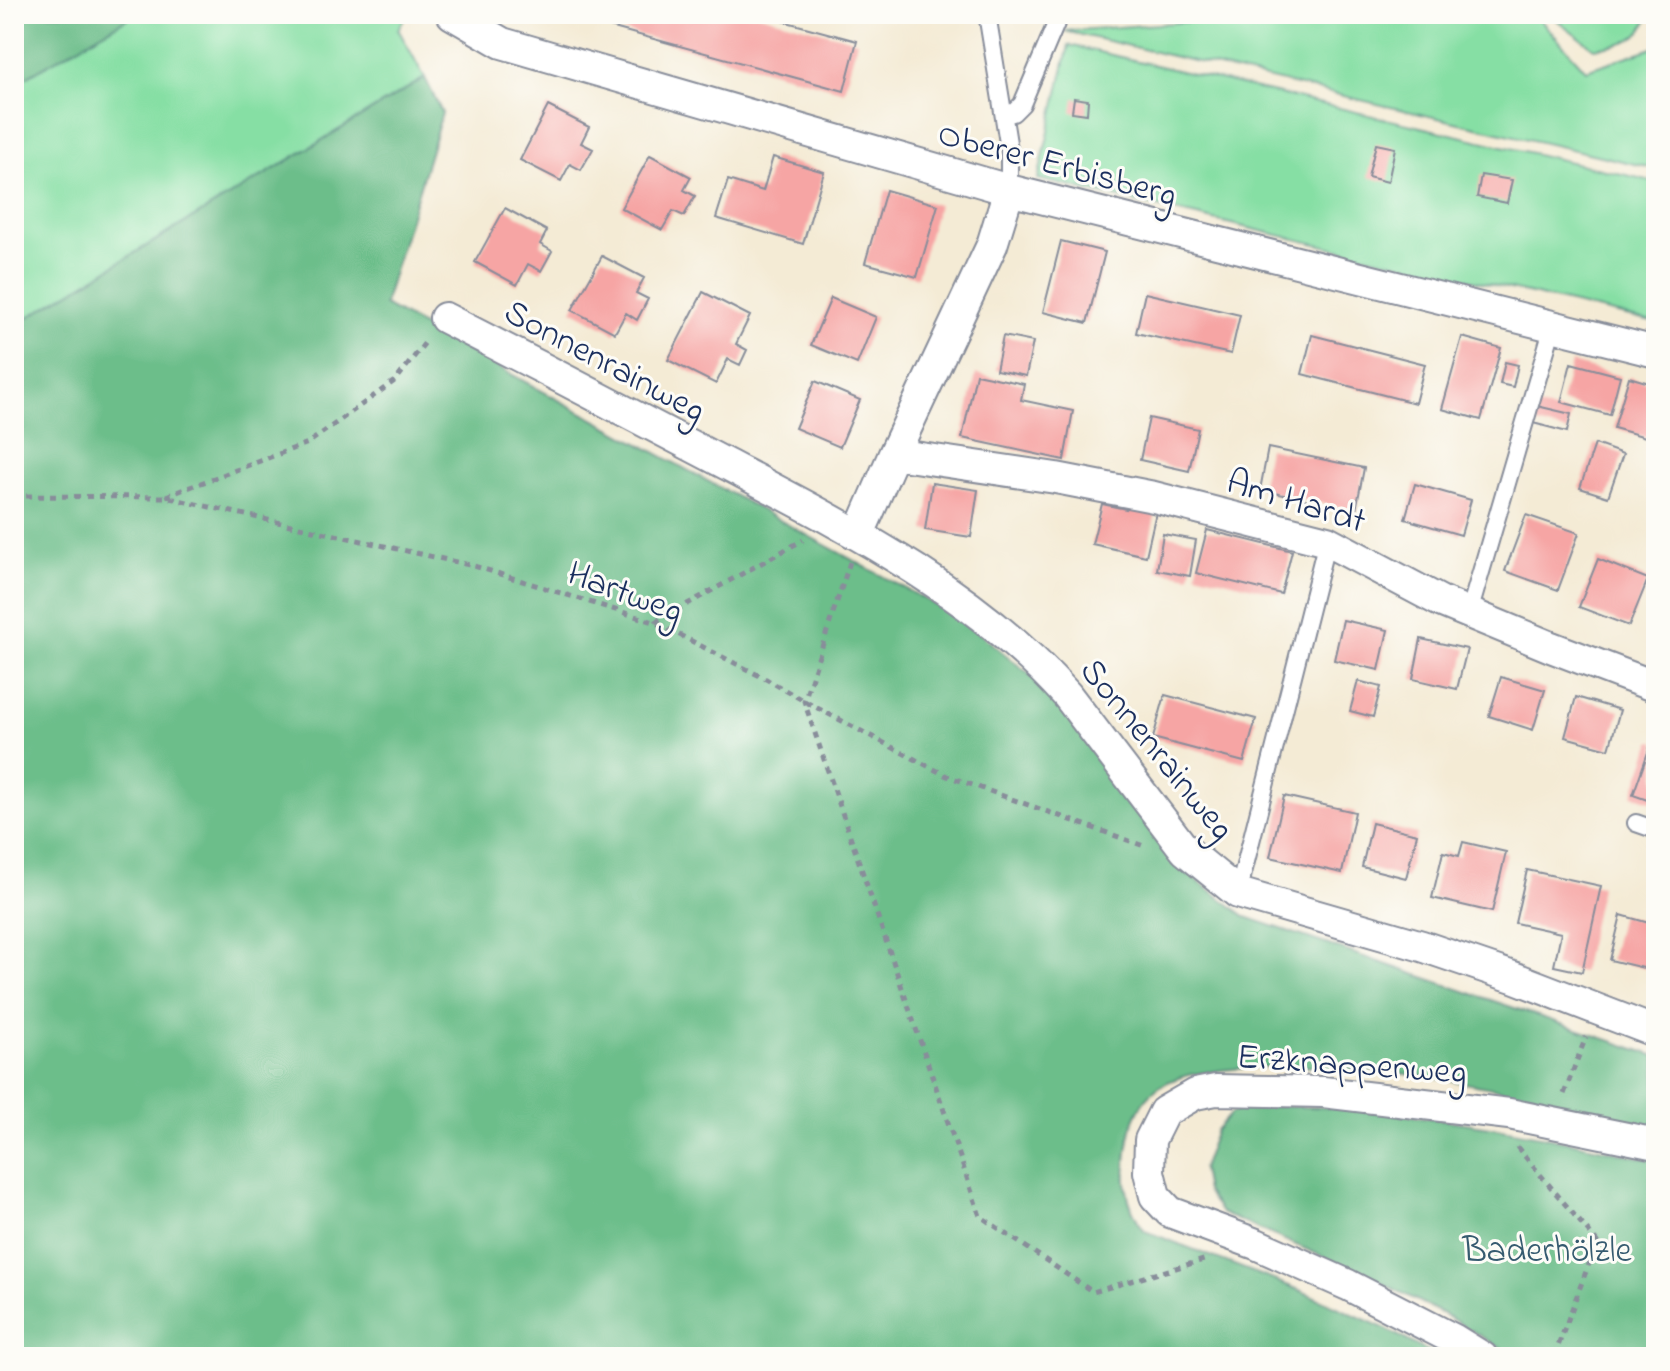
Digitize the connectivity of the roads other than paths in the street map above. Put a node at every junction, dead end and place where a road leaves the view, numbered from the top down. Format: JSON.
{"nodes":[{"id":1,"x":452,"y":14,"type":"edge"},
{"id":2,"x":987,"y":14,"type":"edge"},
{"id":3,"x":1060,"y":14,"type":"edge"},
{"id":4,"x":1004,"y":115,"type":"junction"},
{"id":5,"x":1009,"y":190,"type":"junction"},
{"id":6,"x":445,"y":318,"type":"road end"},
{"id":7,"x":1553,"y":326,"type":"junction"},
{"id":8,"x":1656,"y":352,"type":"edge"},
{"id":9,"x":894,"y":454,"type":"junction"},
{"id":10,"x":847,"y":528,"type":"junction"},
{"id":11,"x":1327,"y":541,"type":"junction"},
{"id":12,"x":1469,"y":613,"type":"junction"},
{"id":13,"x":1656,"y":687,"type":"edge"},
{"id":14,"x":1636,"y":823,"type":"dead end"},
{"id":15,"x":1656,"y":830,"type":"edge"},
{"id":16,"x":1238,"y":893,"type":"junction"},
{"id":17,"x":1656,"y":1032,"type":"edge"},
{"id":18,"x":1656,"y":1144,"type":"edge"},
{"id":19,"x":1482,"y":1357,"type":"edge"}],
"edges":[{"from":1,"to":5,"type":"street","name":"Oberer Erbisberg"},
{"from":2,"to":4,"type":"lane"},
{"from":3,"to":4,"type":"lane"},
{"from":4,"to":5,"type":"lane"},
{"from":5,"to":7,"type":"street","name":"Oberer Erbisberg"},
{"from":5,"to":9,"type":"street"},
{"from":6,"to":10,"type":"street","name":"Sonnenrainweg"},
{"from":7,"to":8,"type":"street","name":"Oberer Erbisberg"},
{"from":7,"to":12,"type":"lane"},
{"from":9,"to":10,"type":"street"},
{"from":9,"to":11,"type":"street","name":"Am Hardt"},
{"from":10,"to":16,"type":"street","name":"Sonnenrainweg"},
{"from":11,"to":12,"type":"street","name":"Am Hardt"},
{"from":11,"to":16,"type":"lane"},
{"from":12,"to":13,"type":"street","name":"Am Hardt"},
{"from":14,"to":15,"type":"lane"},
{"from":16,"to":17,"type":"street","name":"Sonnenrainweg"},
{"from":18,"to":19,"type":"street","name":"Erzknappenweg"}]}
